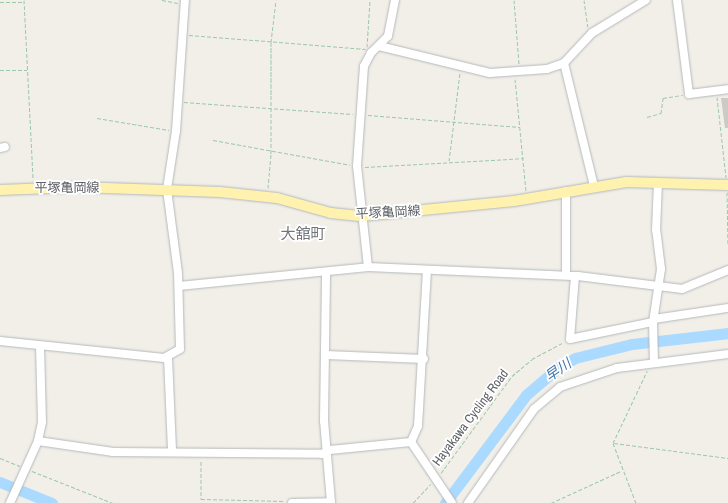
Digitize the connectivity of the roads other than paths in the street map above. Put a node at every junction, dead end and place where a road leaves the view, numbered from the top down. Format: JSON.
{"nodes":[{"id":1,"x":395,"y":0,"type":"edge"},
{"id":2,"x":646,"y":0,"type":"edge"},
{"id":3,"x":677,"y":0,"type":"edge"},
{"id":4,"x":185,"y":2,"type":"edge"},
{"id":5,"x":379,"y":46,"type":"junction"},
{"id":6,"x":564,"y":63,"type":"junction"},
{"id":7,"x":728,"y":89,"type":"edge"},
{"id":8,"x":658,"y":182,"type":"junction"},
{"id":9,"x":727,"y":185,"type":"edge"},
{"id":10,"x":594,"y":186,"type":"junction"},
{"id":11,"x":0,"y":190,"type":"edge"},
{"id":12,"x":167,"y":190,"type":"junction"},
{"id":13,"x":566,"y":191,"type":"junction"},
{"id":14,"x":362,"y":216,"type":"junction"},
{"id":15,"x":368,"y":267,"type":"junction"},
{"id":16,"x":427,"y":270,"type":"junction"},
{"id":17,"x":728,"y":270,"type":"edge"},
{"id":18,"x":326,"y":273,"type":"junction"},
{"id":19,"x":566,"y":275,"type":"junction"},
{"id":20,"x":575,"y":276,"type":"junction"},
{"id":21,"x":179,"y":286,"type":"junction"},
{"id":22,"x":658,"y":291,"type":"junction"},
{"id":23,"x":728,"y":308,"type":"edge"},
{"id":24,"x":653,"y":322,"type":"junction"},
{"id":25,"x":0,"y":341,"type":"edge"},
{"id":26,"x":40,"y":347,"type":"junction"},
{"id":27,"x":728,"y":354,"type":"edge"},
{"id":28,"x":326,"y":355,"type":"junction"},
{"id":29,"x":168,"y":358,"type":"junction"},
{"id":30,"x":424,"y":359,"type":"junction"},
{"id":31,"x":652,"y":363,"type":"junction"},
{"id":32,"x":38,"y":441,"type":"junction"},
{"id":33,"x":411,"y":442,"type":"junction"},
{"id":34,"x":172,"y":451,"type":"junction"},
{"id":35,"x":326,"y":452,"type":"junction"},
{"id":36,"x":293,"y":502,"type":"edge"},
{"id":37,"x":10,"y":503,"type":"edge"},
{"id":38,"x":452,"y":503,"type":"edge"},
{"id":39,"x":468,"y":503,"type":"edge"}],
"edges":[{"from":1,"to":5,"type":"street"},
{"from":2,"to":6,"type":"street"},
{"from":3,"to":7,"type":"street"},
{"from":4,"to":12,"type":"street"},
{"from":5,"to":6,"type":"street"},
{"from":5,"to":14,"type":"street"},
{"from":6,"to":10,"type":"street"},
{"from":8,"to":9,"type":"main road","name":"平塚亀岡線"},
{"from":8,"to":10,"type":"main road","name":"平塚亀岡線"},
{"from":8,"to":22,"type":"street"},
{"from":10,"to":13,"type":"main road","name":"平塚亀岡線"},
{"from":11,"to":12,"type":"main road","name":"平塚亀岡線"},
{"from":12,"to":14,"type":"main road","name":"平塚亀岡線"},
{"from":12,"to":21,"type":"street"},
{"from":13,"to":14,"type":"main road","name":"平塚亀岡線"},
{"from":13,"to":19,"type":"street"},
{"from":14,"to":15,"type":"street"},
{"from":15,"to":16,"type":"street"},
{"from":15,"to":18,"type":"street"},
{"from":16,"to":19,"type":"street"},
{"from":16,"to":30,"type":"street"},
{"from":17,"to":22,"type":"street"},
{"from":18,"to":21,"type":"street"},
{"from":18,"to":28,"type":"street"},
{"from":19,"to":20,"type":"street"},
{"from":20,"to":22,"type":"street"},
{"from":20,"to":24,"type":"street"},
{"from":21,"to":29,"type":"street"},
{"from":22,"to":24,"type":"street"},
{"from":23,"to":24,"type":"street"},
{"from":24,"to":31,"type":"street"},
{"from":25,"to":26,"type":"street"},
{"from":26,"to":29,"type":"street"},
{"from":26,"to":32,"type":"street"},
{"from":27,"to":31,"type":"street"},
{"from":28,"to":30,"type":"street"},
{"from":28,"to":35,"type":"street"},
{"from":29,"to":34,"type":"street"},
{"from":30,"to":33,"type":"street"},
{"from":31,"to":39,"type":"street"},
{"from":32,"to":34,"type":"street"},
{"from":32,"to":37,"type":"street"},
{"from":33,"to":35,"type":"street"},
{"from":33,"to":38,"type":"street"},
{"from":34,"to":35,"type":"street"},
{"from":35,"to":36,"type":"street"}]}
